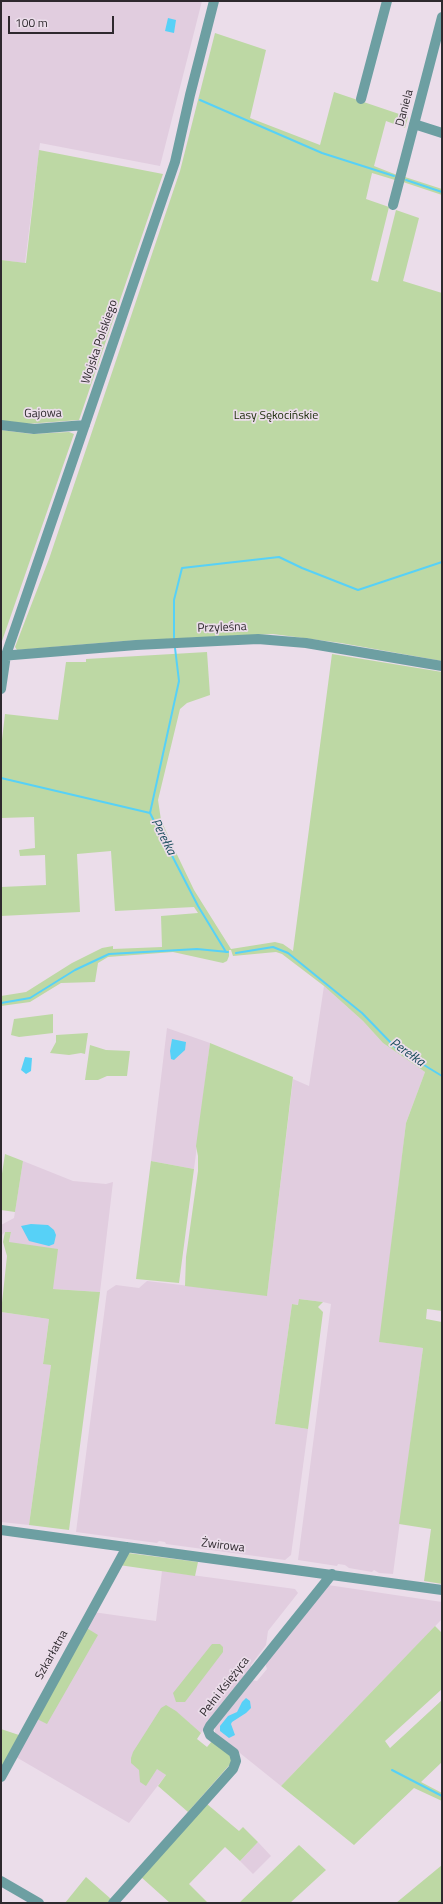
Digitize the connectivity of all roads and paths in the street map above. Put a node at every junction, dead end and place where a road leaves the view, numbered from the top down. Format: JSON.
{"nodes":[{"id":1,"x":214,"y":1,"type":"edge"},
{"id":2,"x":387,"y":1,"type":"edge"},
{"id":3,"x":442,"y":17,"type":"edge"},
{"id":4,"x":362,"y":99,"type":"dead end"},
{"id":5,"x":414,"y":124,"type":"junction"},
{"id":6,"x":442,"y":133,"type":"edge"},
{"id":7,"x":393,"y":205,"type":"dead end"},
{"id":8,"x":1,"y":425,"type":"edge"},
{"id":9,"x":85,"y":425,"type":"junction"},
{"id":10,"x":3,"y":655,"type":"edge"},
{"id":11,"x":442,"y":666,"type":"edge"},
{"id":12,"x":1,"y":689,"type":"edge"},
{"id":13,"x":1,"y":1530,"type":"edge"},
{"id":14,"x":127,"y":1546,"type":"junction"},
{"id":15,"x":332,"y":1574,"type":"junction"},
{"id":16,"x":442,"y":1590,"type":"edge"},
{"id":17,"x":1,"y":1777,"type":"edge"},
{"id":18,"x":3,"y":1885,"type":"edge"},
{"id":19,"x":39,"y":1903,"type":"edge"},
{"id":20,"x":113,"y":1903,"type":"edge"}],
"edges":[{"from":1,"to":9,"type":"street","name":"Wojska Polskiego"},
{"from":2,"to":4,"type":"street"},
{"from":3,"to":5,"type":"street","name":"Daniela"},
{"from":5,"to":6,"type":"street"},
{"from":5,"to":7,"type":"street","name":"Daniela"},
{"from":8,"to":9,"type":"street","name":"Gajowa"},
{"from":9,"to":10,"type":"street","name":"Wojska Polskiego"},
{"from":10,"to":11,"type":"street","name":"Przyleśna"},
{"from":10,"to":12,"type":"street","name":"Wojska Polskiego"},
{"from":13,"to":14,"type":"street","name":"Żwirowa"},
{"from":14,"to":15,"type":"street","name":"Żwirowa"},
{"from":14,"to":17,"type":"street","name":"Szkarłatna"},
{"from":15,"to":16,"type":"street","name":"Żwirowa"},
{"from":15,"to":20,"type":"street","name":"Pełni Księżyca"},
{"from":18,"to":19,"type":"street"}]}
